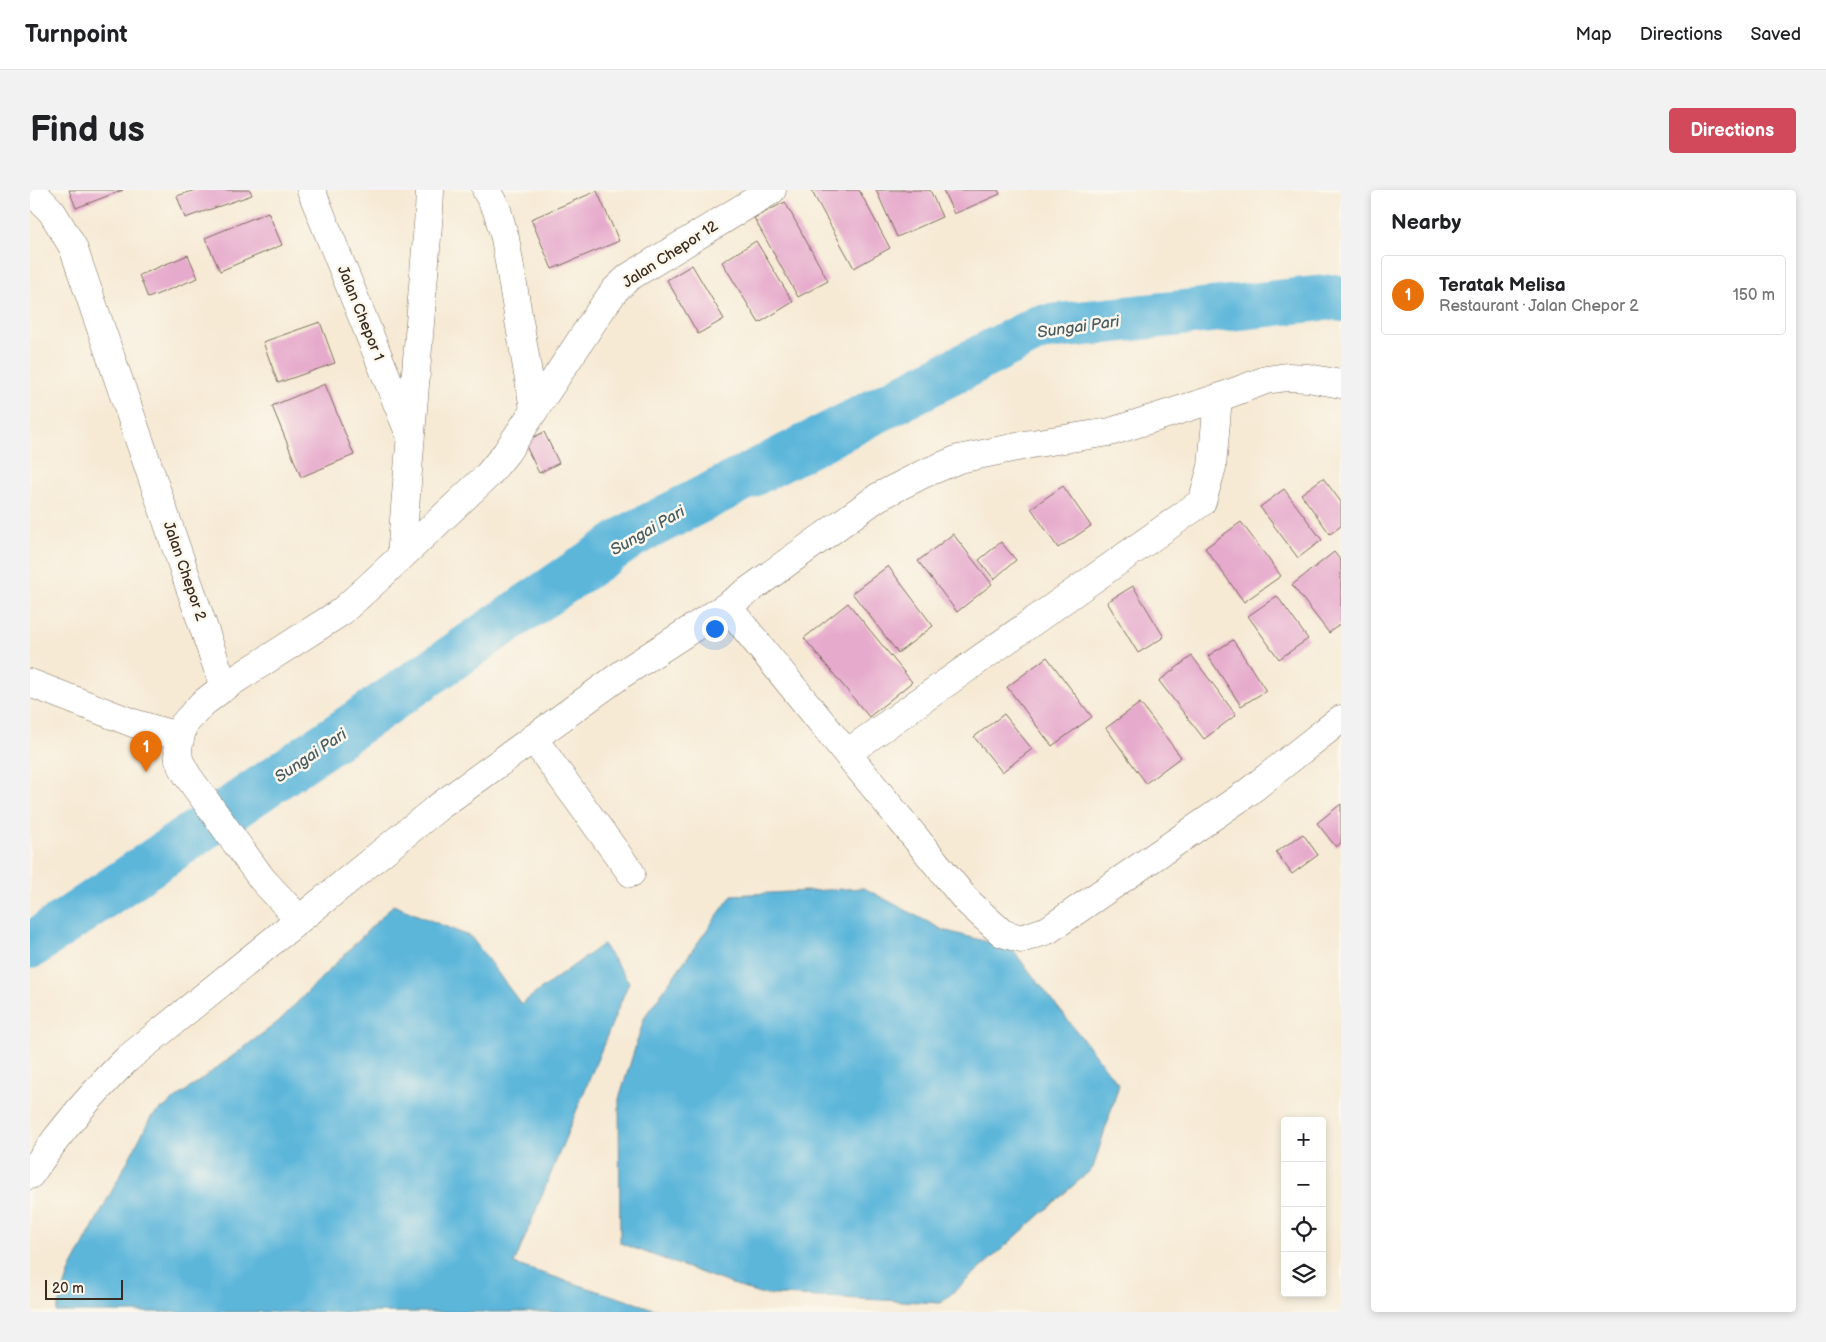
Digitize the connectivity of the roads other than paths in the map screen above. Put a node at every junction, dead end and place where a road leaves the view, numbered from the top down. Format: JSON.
{"nodes":[{"id":1,"x":31,"y":190,"type":"edge"},
{"id":2,"x":311,"y":190,"type":"edge"},
{"id":3,"x":430,"y":190,"type":"edge"},
{"id":4,"x":486,"y":190,"type":"edge"},
{"id":5,"x":772,"y":190,"type":"edge"},
{"id":6,"x":1341,"y":384,"type":"edge"},
{"id":7,"x":1218,"y":398,"type":"junction"},
{"id":8,"x":534,"y":409,"type":"junction"},
{"id":9,"x":411,"y":436,"type":"junction"},
{"id":10,"x":401,"y":557,"type":"junction"},
{"id":11,"x":727,"y":606,"type":"junction"},
{"id":12,"x":30,"y":683,"type":"edge"},
{"id":13,"x":224,"y":686,"type":"junction"},
{"id":14,"x":1341,"y":720,"type":"edge"},
{"id":15,"x":180,"y":737,"type":"junction"},
{"id":16,"x":533,"y":738,"type":"junction"},
{"id":17,"x":847,"y":753,"type":"junction"},
{"id":18,"x":632,"y":873,"type":"dead end"},
{"id":19,"x":299,"y":919,"type":"junction"},
{"id":20,"x":30,"y":1175,"type":"edge"}],
"edges":[{"from":1,"to":13,"type":"street","name":"Jalan Chepor 2"},
{"from":2,"to":9,"type":"street","name":"Jalan Chepor 1"},
{"from":3,"to":9,"type":"street","name":"Jalan Chepor 1"},
{"from":4,"to":8,"type":"street"},
{"from":5,"to":8,"type":"street","name":"Jalan Chepor 12"},
{"from":6,"to":7,"type":"street"},
{"from":7,"to":11,"type":"street"},
{"from":7,"to":17,"type":"street"},
{"from":8,"to":10,"type":"street","name":"Jalan Chepor 12"},
{"from":9,"to":10,"type":"street","name":"Jalan Chepor 1"},
{"from":10,"to":13,"type":"street","name":"Jalan Chepor 12"},
{"from":11,"to":16,"type":"street"},
{"from":11,"to":17,"type":"street"},
{"from":12,"to":15,"type":"street"},
{"from":13,"to":15,"type":"street"},
{"from":14,"to":17,"type":"street"},
{"from":15,"to":19,"type":"street"},
{"from":16,"to":18,"type":"street"},
{"from":16,"to":19,"type":"street"},
{"from":19,"to":20,"type":"street"}]}
